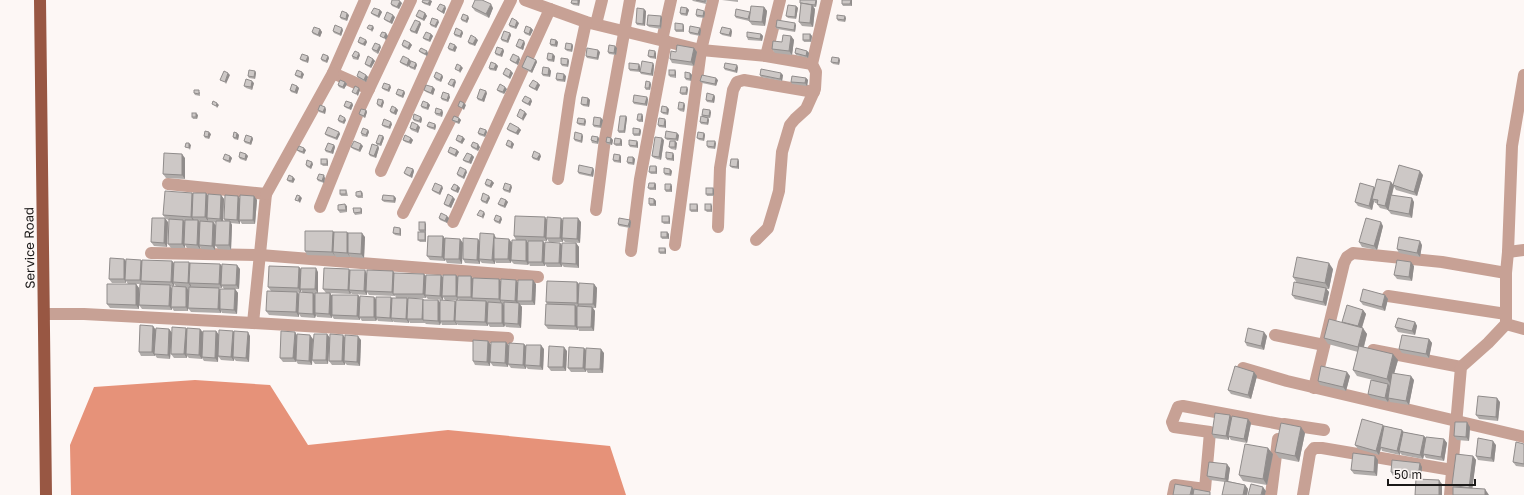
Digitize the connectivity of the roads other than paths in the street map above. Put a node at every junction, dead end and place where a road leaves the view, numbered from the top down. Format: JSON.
{"nodes":[{"id":1,"x":40,"y":0,"type":"edge"},
{"id":2,"x":365,"y":0,"type":"edge"},
{"id":3,"x":411,"y":0,"type":"edge"},
{"id":4,"x":458,"y":0,"type":"edge"},
{"id":5,"x":511,"y":0,"type":"edge"},
{"id":6,"x":525,"y":0,"type":"edge"},
{"id":7,"x":602,"y":0,"type":"edge"},
{"id":8,"x":630,"y":0,"type":"edge"},
{"id":9,"x":671,"y":0,"type":"edge"},
{"id":10,"x":713,"y":0,"type":"edge"},
{"id":11,"x":780,"y":0,"type":"edge"},
{"id":12,"x":827,"y":0,"type":"edge"},
{"id":13,"x":555,"y":6,"type":"edge"},
{"id":14,"x":591,"y":23,"type":"junction"},
{"id":15,"x":625,"y":31,"type":"junction"},
{"id":16,"x":664,"y":40,"type":"junction"},
{"id":17,"x":701,"y":50,"type":"junction"},
{"id":18,"x":766,"y":56,"type":"junction"},
{"id":19,"x":812,"y":64,"type":"junction"},
{"id":20,"x":333,"y":73,"type":"junction"},
{"id":21,"x":1524,"y":75,"type":"edge"},
{"id":22,"x":369,"y":89,"type":"junction"},
{"id":23,"x":814,"y":92,"type":"junction"},
{"id":24,"x":381,"y":171,"type":"dead end"},
{"id":25,"x":558,"y":179,"type":"dead end"},
{"id":26,"x":168,"y":184,"type":"dead end"},
{"id":27,"x":266,"y":194,"type":"junction"},
{"id":28,"x":320,"y":207,"type":"dead end"},
{"id":29,"x":596,"y":210,"type":"dead end"},
{"id":30,"x":402,"y":213,"type":"dead end"},
{"id":31,"x":453,"y":222,"type":"dead end"},
{"id":32,"x":718,"y":227,"type":"dead end"},
{"id":33,"x":756,"y":240,"type":"dead end"},
{"id":34,"x":675,"y":245,"type":"dead end"},
{"id":35,"x":1524,"y":250,"type":"edge"},
{"id":36,"x":632,"y":251,"type":"dead end"},
{"id":37,"x":1508,"y":252,"type":"junction"},
{"id":38,"x":151,"y":253,"type":"dead end"},
{"id":39,"x":260,"y":256,"type":"junction"},
{"id":40,"x":1506,"y":273,"type":"junction"},
{"id":41,"x":538,"y":276,"type":"dead end"},
{"id":42,"x":1388,"y":296,"type":"dead end"},
{"id":43,"x":44,"y":314,"type":"junction"},
{"id":44,"x":1506,"y":319,"type":"junction"},
{"id":45,"x":253,"y":323,"type":"junction"},
{"id":46,"x":1524,"y":329,"type":"edge"},
{"id":47,"x":1275,"y":335,"type":"dead end"},
{"id":48,"x":508,"y":338,"type":"dead end"},
{"id":49,"x":1324,"y":346,"type":"junction"},
{"id":50,"x":1368,"y":349,"type":"edge"},
{"id":51,"x":1461,"y":367,"type":"junction"},
{"id":52,"x":1243,"y":368,"type":"edge"},
{"id":53,"x":1314,"y":388,"type":"junction"},
{"id":54,"x":1456,"y":420,"type":"junction"},
{"id":55,"x":1280,"y":424,"type":"junction"},
{"id":56,"x":1324,"y":430,"type":"dead end"},
{"id":57,"x":1524,"y":437,"type":"edge"},
{"id":58,"x":1452,"y":470,"type":"junction"},
{"id":59,"x":46,"y":495,"type":"edge"},
{"id":60,"x":1173,"y":495,"type":"edge"},
{"id":61,"x":1271,"y":495,"type":"edge"},
{"id":62,"x":1303,"y":495,"type":"edge"},
{"id":63,"x":1450,"y":495,"type":"edge"}],
"edges":[{"from":1,"to":43,"type":"main road","name":"Service Road"},
{"from":2,"to":20,"type":"street"},
{"from":3,"to":22,"type":"street"},
{"from":4,"to":24,"type":"street"},
{"from":5,"to":30,"type":"street"},
{"from":6,"to":13,"type":"street"},
{"from":7,"to":14,"type":"street"},
{"from":8,"to":15,"type":"street"},
{"from":9,"to":16,"type":"street"},
{"from":10,"to":17,"type":"street"},
{"from":11,"to":18,"type":"street"},
{"from":12,"to":19,"type":"street"},
{"from":13,"to":14,"type":"street"},
{"from":13,"to":31,"type":"street"},
{"from":14,"to":15,"type":"street"},
{"from":14,"to":25,"type":"street"},
{"from":15,"to":16,"type":"street"},
{"from":15,"to":29,"type":"street"},
{"from":16,"to":17,"type":"street"},
{"from":16,"to":36,"type":"street"},
{"from":17,"to":18,"type":"street"},
{"from":17,"to":34,"type":"street"},
{"from":18,"to":19,"type":"street"},
{"from":19,"to":23,"type":"street"},
{"from":20,"to":22,"type":"street"},
{"from":20,"to":27,"type":"street"},
{"from":21,"to":37,"type":"street"},
{"from":22,"to":28,"type":"street"},
{"from":23,"to":32,"type":"street"},
{"from":23,"to":33,"type":"street"},
{"from":26,"to":27,"type":"street"},
{"from":27,"to":39,"type":"street"},
{"from":35,"to":37,"type":"street"},
{"from":37,"to":40,"type":"street"},
{"from":38,"to":39,"type":"street"},
{"from":39,"to":41,"type":"street"},
{"from":39,"to":45,"type":"street"},
{"from":40,"to":44,"type":"street"},
{"from":40,"to":49,"type":"street"},
{"from":42,"to":44,"type":"street"},
{"from":43,"to":45,"type":"street"},
{"from":43,"to":59,"type":"main road","name":"Service Road"},
{"from":44,"to":46,"type":"street"},
{"from":44,"to":51,"type":"street"},
{"from":45,"to":48,"type":"street"},
{"from":47,"to":49,"type":"street"},
{"from":49,"to":53,"type":"street"},
{"from":50,"to":51,"type":"street"},
{"from":51,"to":54,"type":"street"},
{"from":52,"to":53,"type":"street"},
{"from":53,"to":54,"type":"street"},
{"from":54,"to":57,"type":"street"},
{"from":54,"to":58,"type":"street"},
{"from":55,"to":56,"type":"street"},
{"from":55,"to":60,"type":"street"},
{"from":55,"to":61,"type":"street"},
{"from":58,"to":62,"type":"street"},
{"from":58,"to":63,"type":"street"}]}
